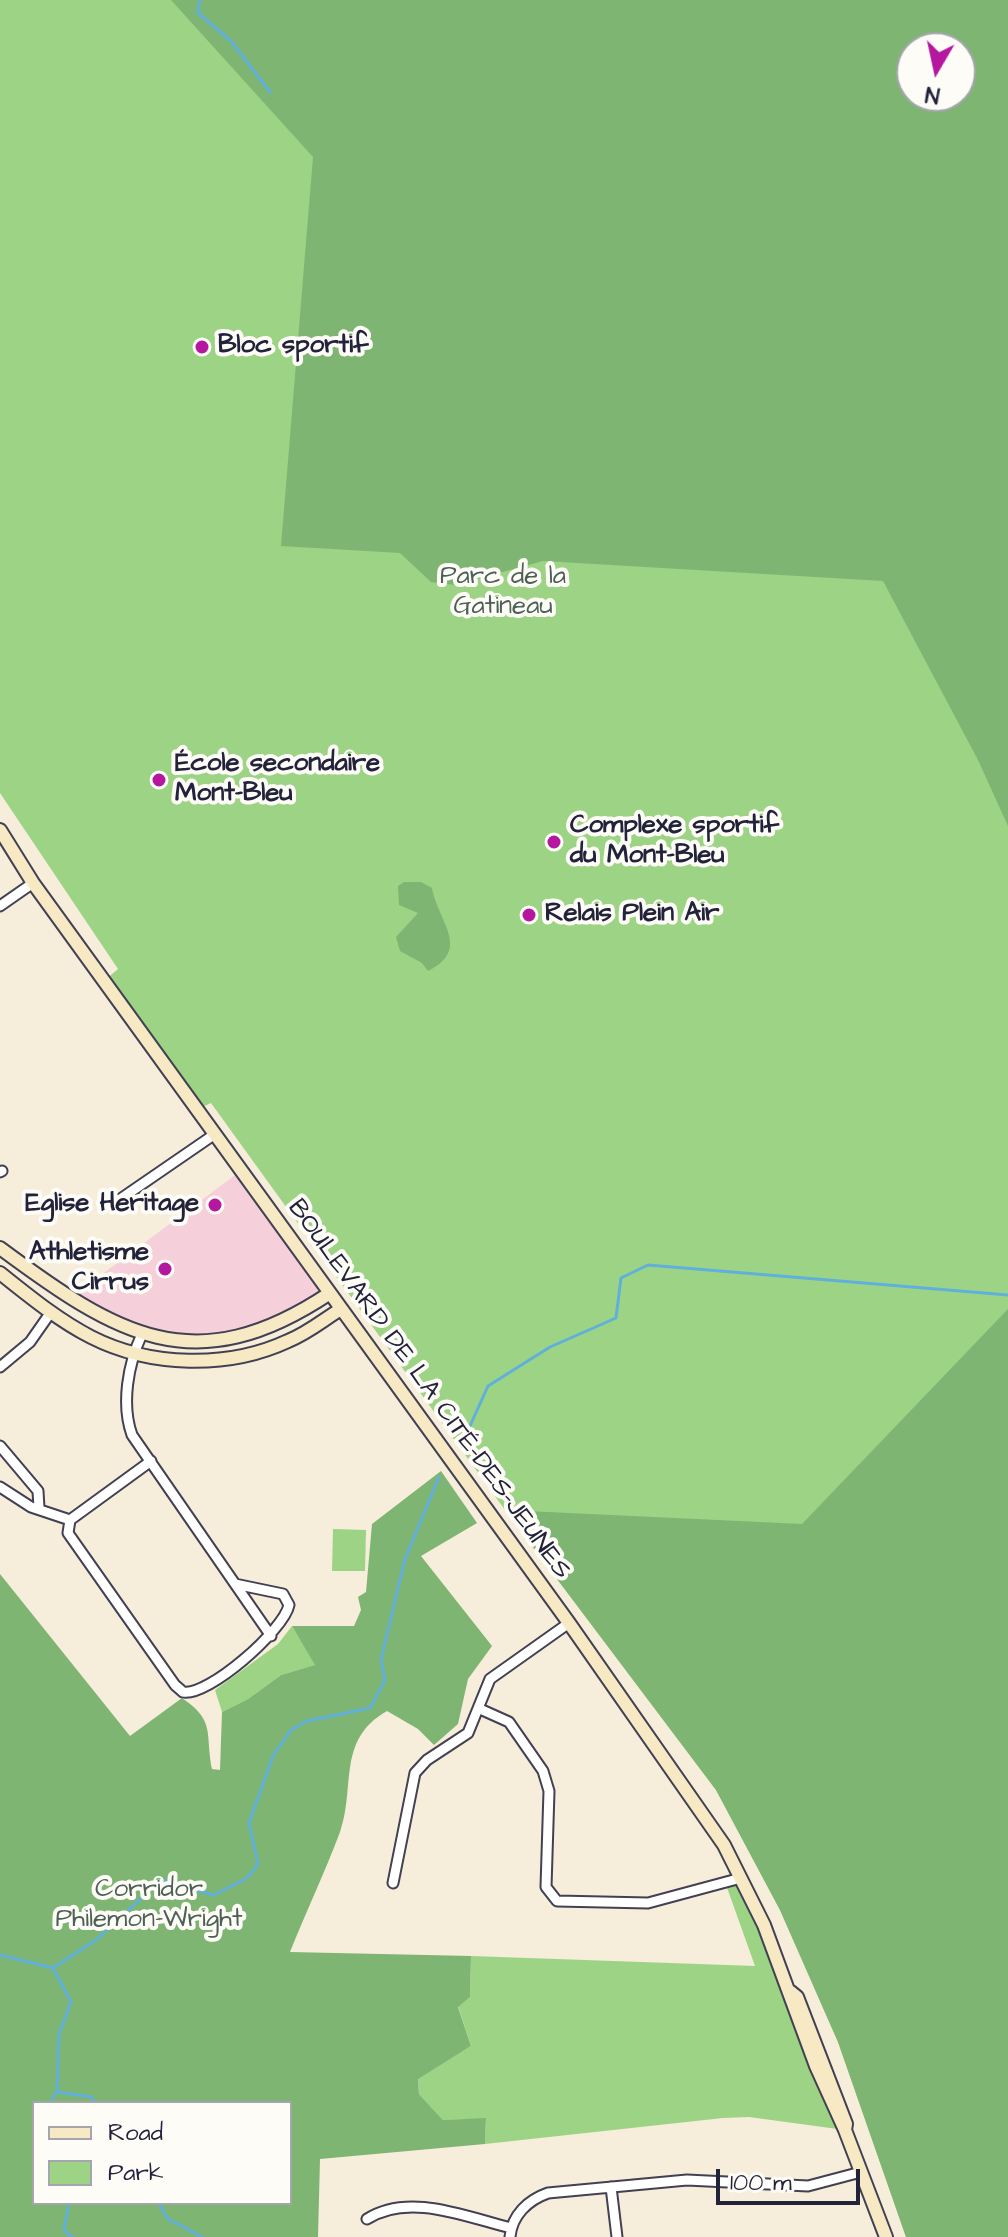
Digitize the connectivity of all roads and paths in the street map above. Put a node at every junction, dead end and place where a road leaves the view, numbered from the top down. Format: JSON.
{"nodes":[{"id":1,"x":0,"y":830,"type":"edge"},
{"id":2,"x":33,"y":883,"type":"junction"},
{"id":3,"x":0,"y":906,"type":"edge"},
{"id":4,"x":215,"y":1134,"type":"junction"},
{"id":5,"x":116,"y":1202,"type":"dead end"},
{"id":6,"x":0,"y":1248,"type":"edge"},
{"id":7,"x":0,"y":1273,"type":"edge"},
{"id":8,"x":330,"y":1293,"type":"junction"},
{"id":9,"x":341,"y":1309,"type":"junction"},
{"id":10,"x":51,"y":1312,"type":"junction"},
{"id":11,"x":142,"y":1334,"type":"junction"},
{"id":12,"x":133,"y":1353,"type":"junction"},
{"id":13,"x":0,"y":1367,"type":"edge"},
{"id":14,"x":0,"y":1446,"type":"edge"},
{"id":15,"x":151,"y":1461,"type":"junction"},
{"id":16,"x":0,"y":1487,"type":"edge"},
{"id":17,"x":39,"y":1508,"type":"junction"},
{"id":18,"x":70,"y":1520,"type":"junction"},
{"id":19,"x":235,"y":1584,"type":"junction"},
{"id":20,"x":569,"y":1623,"type":"junction"},
{"id":21,"x":271,"y":1636,"type":"junction"},
{"id":22,"x":480,"y":1709,"type":"junction"},
{"id":23,"x":741,"y":1878,"type":"junction"},
{"id":24,"x":393,"y":1883,"type":"dead end"},
{"id":25,"x":861,"y":2172,"type":"junction"},
{"id":26,"x":611,"y":2187,"type":"junction"},
{"id":27,"x":367,"y":2219,"type":"dead end"},
{"id":28,"x":511,"y":2233,"type":"edge"},
{"id":29,"x":617,"y":2237,"type":"edge"},
{"id":30,"x":886,"y":2237,"type":"edge"}],
"edges":[{"from":1,"to":2,"type":"street","name":"BOULEVARD DE LA CITÉ-DES-JEUNES"},
{"from":2,"to":3,"type":"street"},
{"from":2,"to":4,"type":"street","name":"BOULEVARD DE LA CITÉ-DES-JEUNES"},
{"from":4,"to":5,"type":"street"},
{"from":4,"to":8,"type":"street","name":"BOULEVARD DE LA CITÉ-DES-JEUNES"},
{"from":6,"to":11,"type":"street"},
{"from":7,"to":10,"type":"street"},
{"from":8,"to":9,"type":"street","name":"BOULEVARD DE LA CITÉ-DES-JEUNES"},
{"from":8,"to":11,"type":"street"},
{"from":9,"to":12,"type":"street"},
{"from":9,"to":20,"type":"street","name":"BOULEVARD DE LA CITÉ-DES-JEUNES"},
{"from":10,"to":12,"type":"street"},
{"from":10,"to":13,"type":"street"},
{"from":11,"to":12,"type":"street"},
{"from":12,"to":15,"type":"street"},
{"from":14,"to":17,"type":"street"},
{"from":15,"to":18,"type":"street"},
{"from":15,"to":19,"type":"street"},
{"from":16,"to":17,"type":"street"},
{"from":17,"to":18,"type":"street"},
{"from":18,"to":21,"type":"street"},
{"from":19,"to":21,"type":"street"},
{"from":19,"to":21,"type":"street"},
{"from":20,"to":22,"type":"street"},
{"from":20,"to":23,"type":"street","name":"BOULEVARD DE LA CITÉ-DES-JEUNES"},
{"from":22,"to":23,"type":"street"},
{"from":22,"to":24,"type":"street"},
{"from":23,"to":25,"type":"street","name":"BOULEVARD DE LA CITÉ-DES-JEUNES"},
{"from":25,"to":26,"type":"street"},
{"from":25,"to":30,"type":"street","name":"BOULEVARD DE LA CITÉ-DES-JEUNES"},
{"from":26,"to":28,"type":"street"},
{"from":26,"to":29,"type":"street"},
{"from":27,"to":28,"type":"street"}]}
